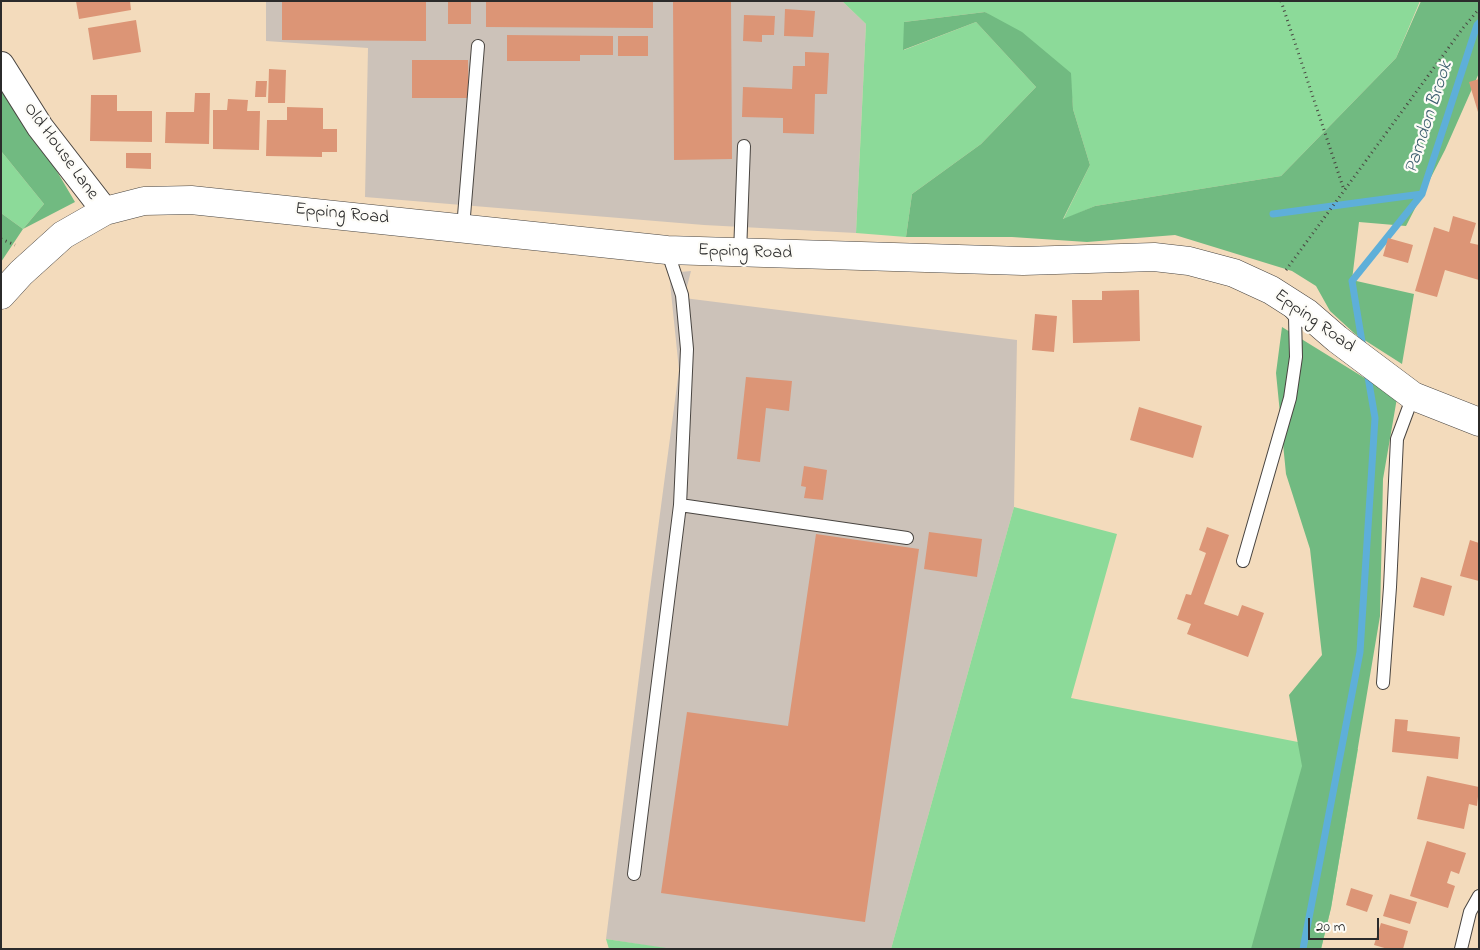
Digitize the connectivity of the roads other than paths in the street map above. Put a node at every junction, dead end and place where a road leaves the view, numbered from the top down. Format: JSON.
{"nodes":[{"id":1,"x":478,"y":46,"type":"dead end"},
{"id":2,"x":1,"y":66,"type":"edge"},
{"id":3,"x":744,"y":146,"type":"dead end"},
{"id":4,"x":105,"y":211,"type":"junction"},
{"id":5,"x":463,"y":228,"type":"junction"},
{"id":6,"x":667,"y":250,"type":"junction"},
{"id":7,"x":740,"y":253,"type":"junction"},
{"id":8,"x":1271,"y":290,"type":"junction"},
{"id":9,"x":1,"y":296,"type":"edge"},
{"id":10,"x":1413,"y":396,"type":"junction"},
{"id":11,"x":1479,"y":422,"type":"edge"},
{"id":12,"x":680,"y":505,"type":"junction"},
{"id":13,"x":907,"y":538,"type":"dead end"},
{"id":14,"x":1242,"y":562,"type":"dead end"},
{"id":15,"x":1383,"y":683,"type":"dead end"},
{"id":16,"x":634,"y":874,"type":"dead end"},
{"id":17,"x":1479,"y":896,"type":"edge"},
{"id":18,"x":1461,"y":949,"type":"edge"}],
"edges":[{"from":1,"to":5,"type":"lane"},
{"from":2,"to":4,"type":"street","name":"Old House Lane"},
{"from":3,"to":7,"type":"lane"},
{"from":4,"to":5,"type":"main road","name":"Epping Road"},
{"from":4,"to":9,"type":"main road","name":"Epping Road"},
{"from":5,"to":6,"type":"main road","name":"Epping Road"},
{"from":6,"to":7,"type":"main road","name":"Epping Road"},
{"from":6,"to":12,"type":"lane"},
{"from":7,"to":8,"type":"main road","name":"Epping Road"},
{"from":8,"to":10,"type":"main road","name":"Epping Road"},
{"from":8,"to":14,"type":"lane"},
{"from":10,"to":11,"type":"main road","name":"Epping Road"},
{"from":10,"to":15,"type":"lane"},
{"from":12,"to":13,"type":"lane"},
{"from":12,"to":16,"type":"lane"},
{"from":17,"to":18,"type":"lane"}]}
